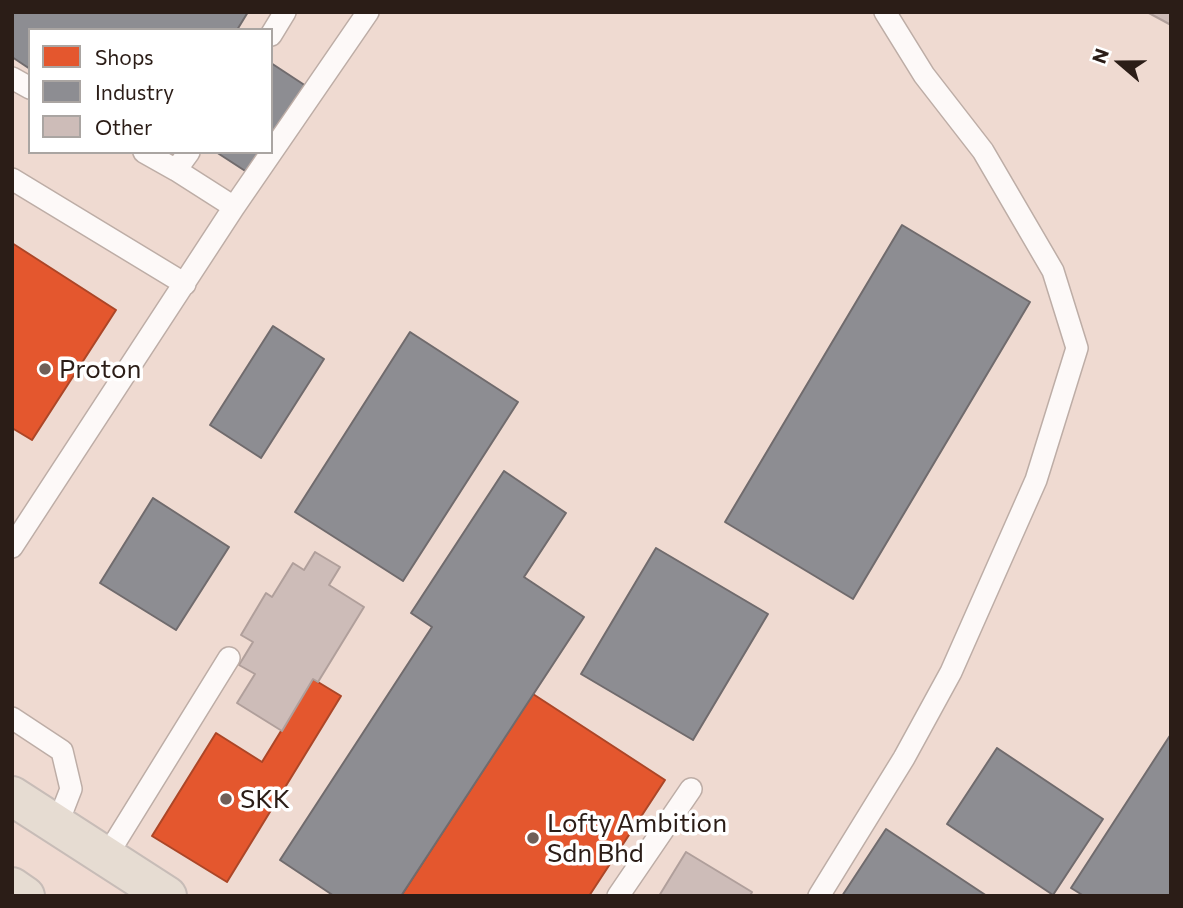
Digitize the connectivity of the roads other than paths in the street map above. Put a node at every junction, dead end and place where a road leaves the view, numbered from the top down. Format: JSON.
{"nodes":[{"id":1,"x":285,"y":12,"type":"edge"},
{"id":2,"x":368,"y":12,"type":"edge"},
{"id":3,"x":885,"y":12,"type":"edge"},
{"id":4,"x":273,"y":32,"type":"edge"},
{"id":5,"x":12,"y":78,"type":"edge"},
{"id":6,"x":28,"y":87,"type":"edge"},
{"id":7,"x":273,"y":150,"type":"edge"},
{"id":8,"x":148,"y":154,"type":"edge"},
{"id":9,"x":187,"y":154,"type":"edge"},
{"id":10,"x":270,"y":154,"type":"edge"},
{"id":11,"x":176,"y":170,"type":"junction"},
{"id":12,"x":12,"y":178,"type":"edge"},
{"id":13,"x":234,"y":207,"type":"junction"},
{"id":14,"x":185,"y":284,"type":"junction"},
{"id":15,"x":12,"y":547,"type":"edge"},
{"id":16,"x":229,"y":658,"type":"dead end"},
{"id":17,"x":12,"y":718,"type":"edge"},
{"id":18,"x":691,"y":789,"type":"dead end"},
{"id":19,"x":12,"y":796,"type":"edge"},
{"id":20,"x":57,"y":825,"type":"junction"},
{"id":21,"x":106,"y":856,"type":"junction"},
{"id":22,"x":12,"y":887,"type":"edge"},
{"id":23,"x":25,"y":896,"type":"edge"},
{"id":24,"x":167,"y":896,"type":"edge"},
{"id":25,"x":618,"y":896,"type":"edge"},
{"id":26,"x":819,"y":896,"type":"edge"}],
"edges":[{"from":1,"to":4,"type":"lane"},
{"from":2,"to":7,"type":"lane"},
{"from":3,"to":26,"type":"lane"},
{"from":5,"to":6,"type":"lane"},
{"from":8,"to":11,"type":"lane"},
{"from":9,"to":11,"type":"lane"},
{"from":10,"to":13,"type":"lane"},
{"from":11,"to":13,"type":"lane"},
{"from":12,"to":14,"type":"lane"},
{"from":13,"to":14,"type":"lane"},
{"from":14,"to":15,"type":"lane"},
{"from":16,"to":21,"type":"lane"},
{"from":17,"to":20,"type":"lane"},
{"from":18,"to":25,"type":"lane"},
{"from":19,"to":20,"type":"highway"},
{"from":20,"to":21,"type":"highway"},
{"from":21,"to":24,"type":"highway"},
{"from":22,"to":23,"type":"highway"}]}
